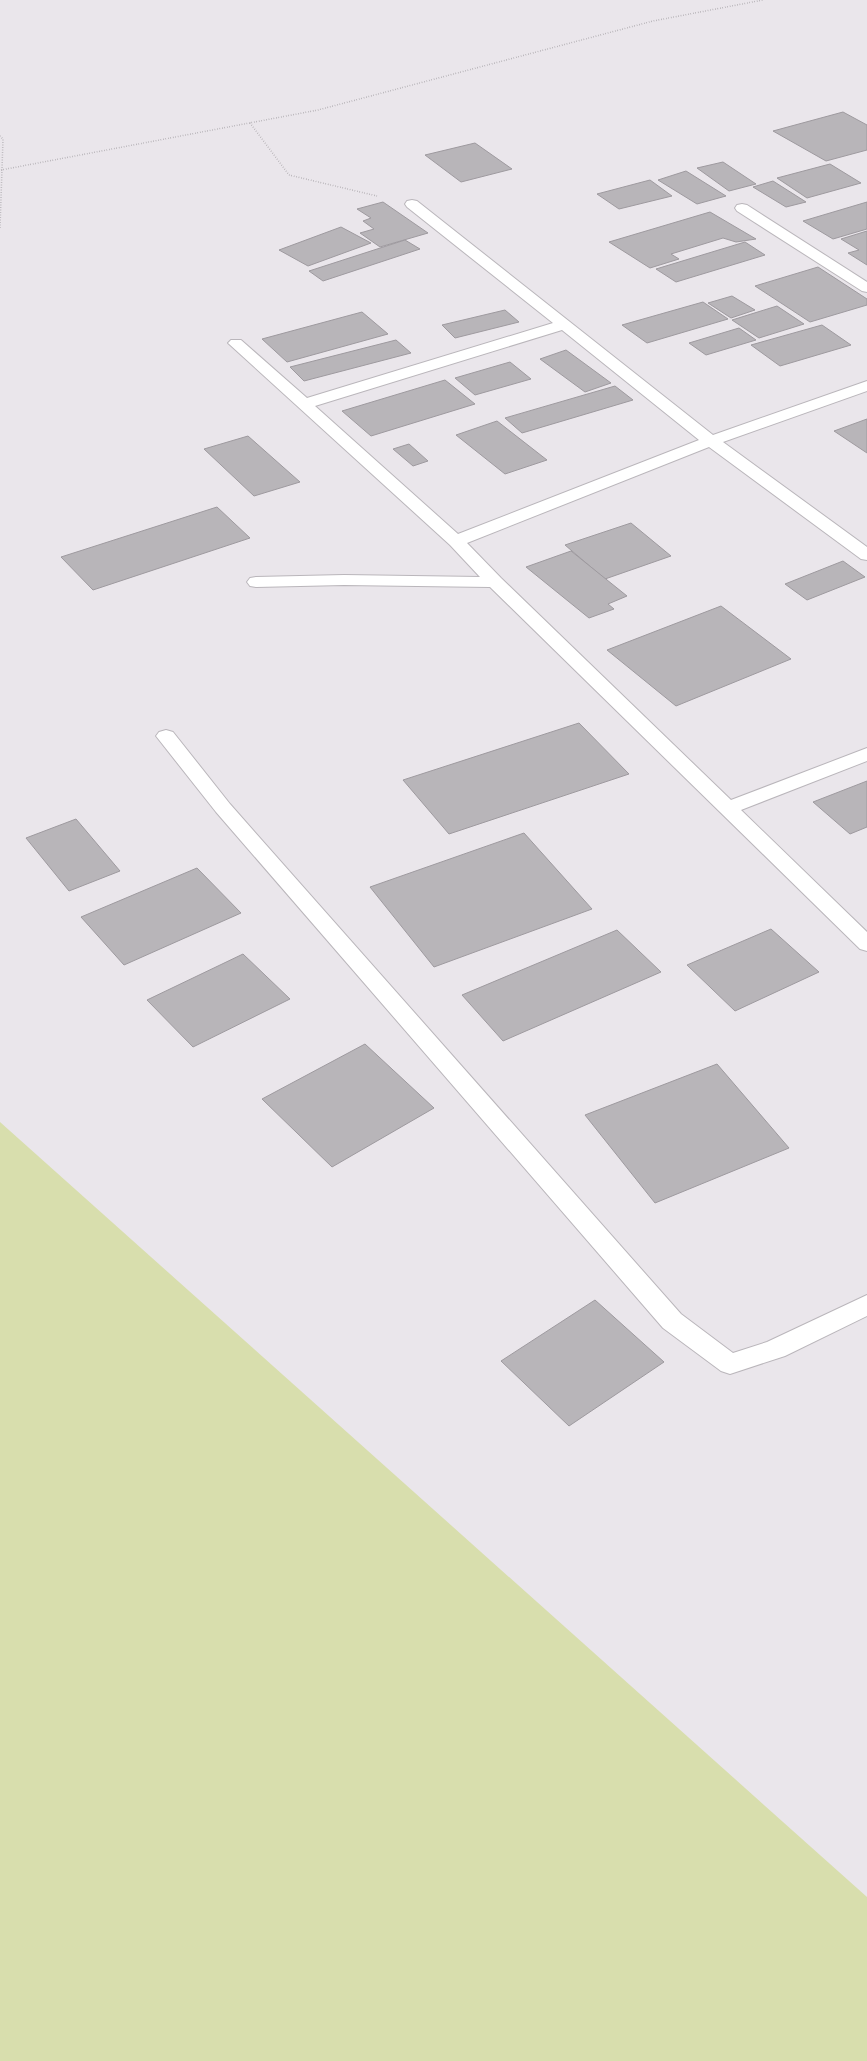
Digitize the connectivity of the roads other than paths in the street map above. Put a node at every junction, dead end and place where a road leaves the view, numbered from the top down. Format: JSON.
{"nodes":[{"id":1,"x":412,"y":204,"type":"road end"},
{"id":2,"x":742,"y":208,"type":"dead end"},
{"id":3,"x":867,"y":288,"type":"edge"},
{"id":4,"x":564,"y":325,"type":"junction"},
{"id":5,"x":236,"y":343,"type":"dead end"},
{"id":6,"x":867,"y":386,"type":"edge"},
{"id":7,"x":304,"y":404,"type":"junction"},
{"id":8,"x":711,"y":441,"type":"junction"},
{"id":9,"x":456,"y":541,"type":"junction"},
{"id":10,"x":867,"y":555,"type":"edge"},
{"id":11,"x":256,"y":582,"type":"dead end"},
{"id":12,"x":495,"y":582,"type":"junction"},
{"id":13,"x":166,"y":736,"type":"dead end"},
{"id":14,"x":867,"y":754,"type":"edge"},
{"id":15,"x":729,"y":808,"type":"junction"},
{"id":16,"x":867,"y":944,"type":"edge"},
{"id":17,"x":867,"y":1305,"type":"edge"}],
"edges":[{"from":1,"to":4,"type":"street"},
{"from":2,"to":3,"type":"street"},
{"from":4,"to":7,"type":"street"},
{"from":4,"to":8,"type":"street"},
{"from":5,"to":7,"type":"street"},
{"from":6,"to":8,"type":"street"},
{"from":7,"to":9,"type":"street"},
{"from":8,"to":9,"type":"street"},
{"from":8,"to":10,"type":"street"},
{"from":9,"to":12,"type":"street"},
{"from":11,"to":12,"type":"street"},
{"from":12,"to":15,"type":"street"},
{"from":13,"to":17,"type":"street"},
{"from":14,"to":15,"type":"street"},
{"from":15,"to":16,"type":"street"}]}
